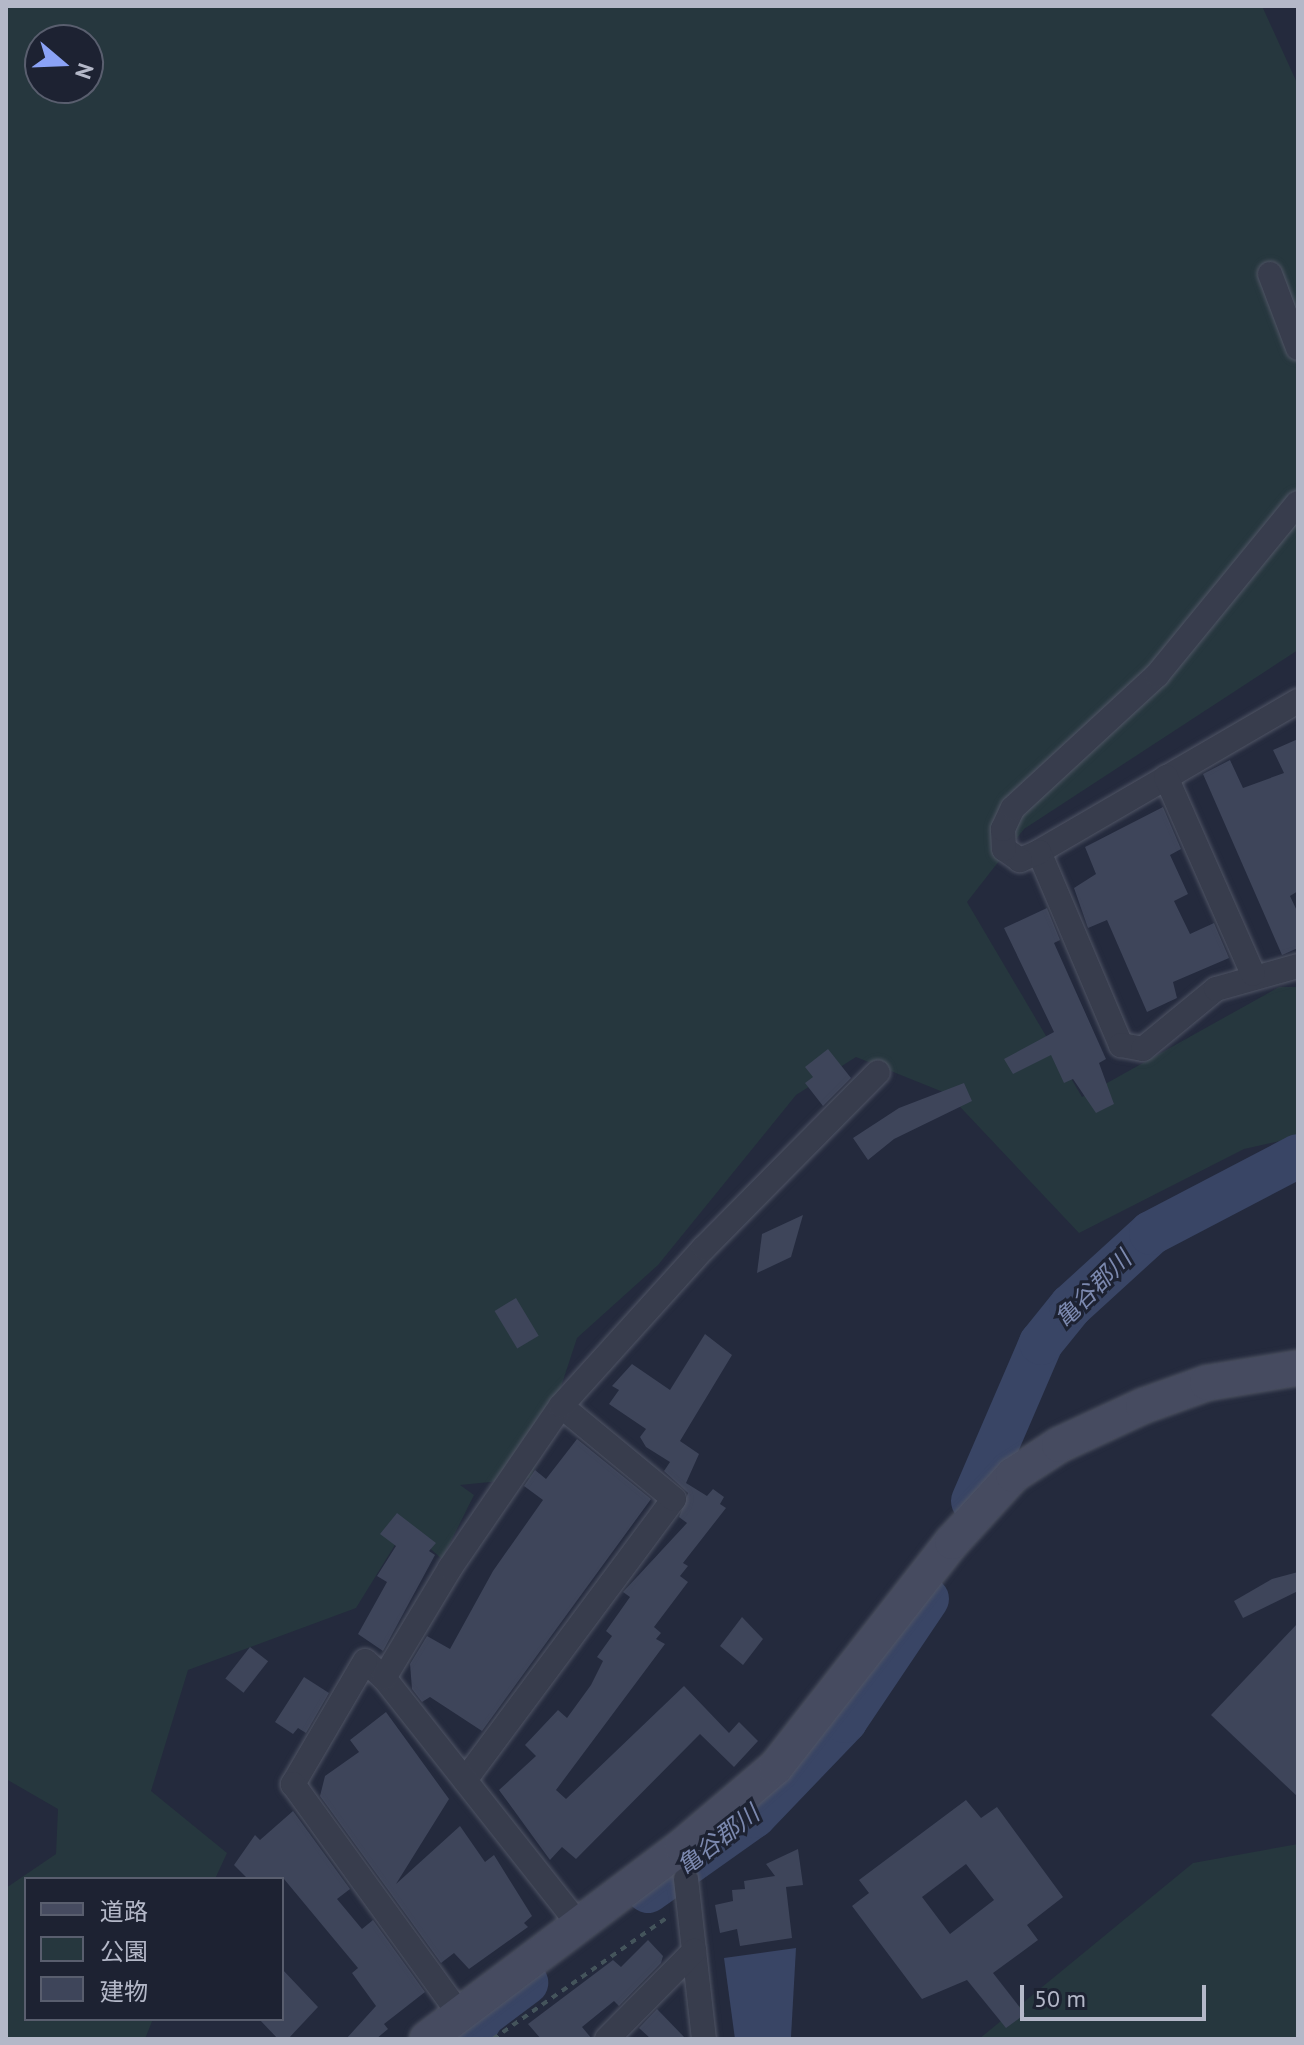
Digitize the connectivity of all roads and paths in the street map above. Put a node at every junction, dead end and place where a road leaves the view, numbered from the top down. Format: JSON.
{"nodes":[{"id":1,"x":1270,"y":274,"type":"dead end"},
{"id":2,"x":1298,"y":348,"type":"edge"},
{"id":3,"x":1298,"y":503,"type":"edge"},
{"id":4,"x":1297,"y":705,"type":"edge"},
{"id":5,"x":1166,"y":777,"type":"junction"},
{"id":6,"x":1039,"y":852,"type":"junction"},
{"id":7,"x":1298,"y":966,"type":"edge"},
{"id":8,"x":1253,"y":974,"type":"junction"},
{"id":9,"x":878,"y":1072,"type":"dead end"},
{"id":10,"x":1298,"y":1368,"type":"edge"},
{"id":11,"x":561,"y":1406,"type":"junction"},
{"id":12,"x":384,"y":1678,"type":"junction"},
{"id":13,"x":465,"y":1780,"type":"junction"},
{"id":14,"x":685,"y":1877,"type":"junction"},
{"id":15,"x":576,"y":1921,"type":"junction"},
{"id":16,"x":694,"y":1951,"type":"junction"},
{"id":17,"x":458,"y":2012,"type":"junction"},
{"id":18,"x":427,"y":2039,"type":"edge"},
{"id":19,"x":493,"y":2039,"type":"edge"},
{"id":20,"x":607,"y":2039,"type":"edge"},
{"id":21,"x":704,"y":2039,"type":"edge"}],
"edges":[{"from":1,"to":2,"type":"street"},
{"from":3,"to":6,"type":"street"},
{"from":4,"to":5,"type":"street"},
{"from":5,"to":6,"type":"street"},
{"from":5,"to":8,"type":"street"},
{"from":6,"to":8,"type":"street"},
{"from":7,"to":8,"type":"street"},
{"from":9,"to":11,"type":"street"},
{"from":10,"to":14,"type":"street"},
{"from":11,"to":12,"type":"street"},
{"from":11,"to":13,"type":"street"},
{"from":12,"to":13,"type":"street"},
{"from":12,"to":17,"type":"street"},
{"from":13,"to":15,"type":"street"},
{"from":14,"to":15,"type":"street"},
{"from":14,"to":16,"type":"street"},
{"from":14,"to":19,"type":"path"},
{"from":15,"to":17,"type":"street"},
{"from":16,"to":20,"type":"street"},
{"from":16,"to":21,"type":"street"},
{"from":17,"to":18,"type":"street"}]}
